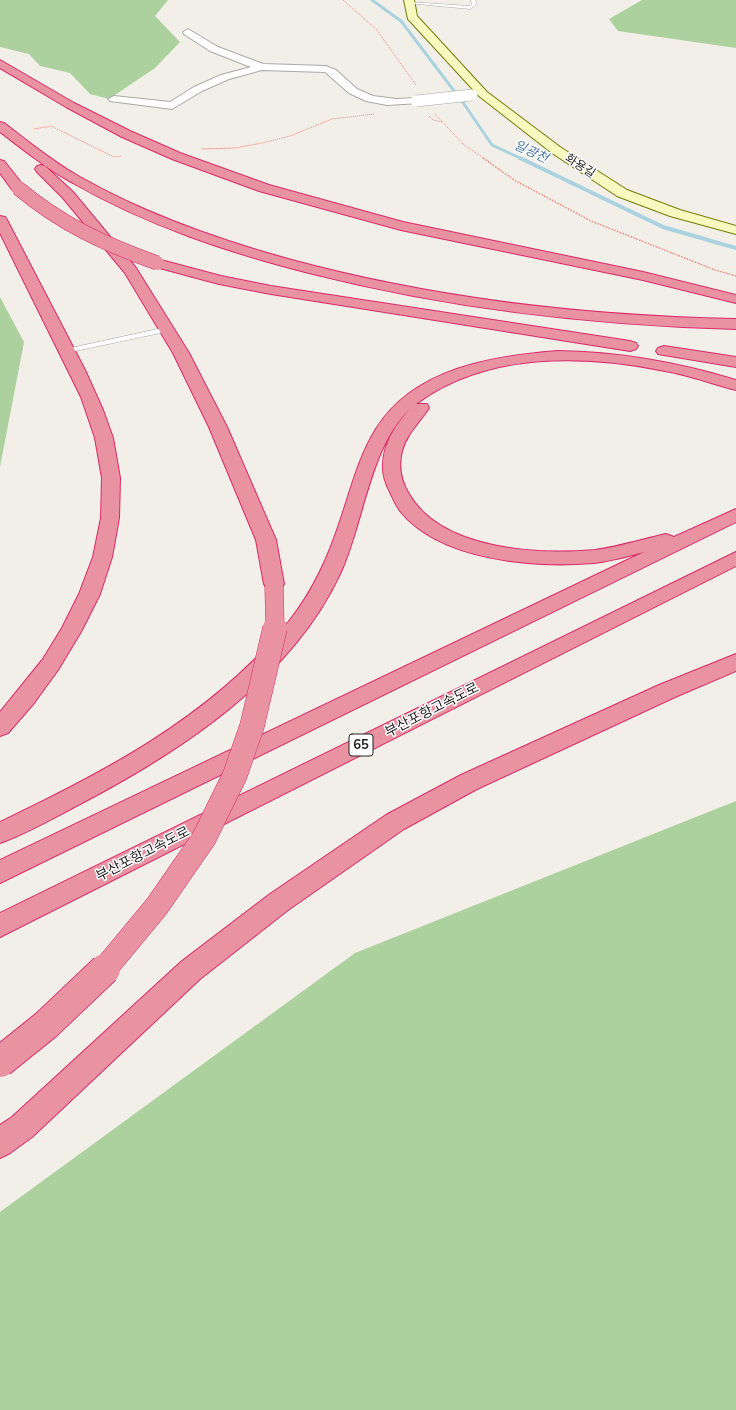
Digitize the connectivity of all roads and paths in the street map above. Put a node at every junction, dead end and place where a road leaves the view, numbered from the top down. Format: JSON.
{"nodes":[{"id":1,"x":343,"y":0,"type":"edge"},
{"id":2,"x":473,"y":0,"type":"edge"},
{"id":3,"x":409,"y":1,"type":"edge"},
{"id":4,"x":188,"y":32,"type":"dead end"},
{"id":5,"x":0,"y":63,"type":"edge"},
{"id":6,"x":262,"y":67,"type":"junction"},
{"id":7,"x":16,"y":88,"type":"dead end"},
{"id":8,"x":419,"y":89,"type":"dead end"},
{"id":9,"x":478,"y":95,"type":"junction"},
{"id":10,"x":114,"y":99,"type":"dead end"},
{"id":11,"x":403,"y":103,"type":"junction"},
{"id":12,"x":434,"y":114,"type":"dead end"},
{"id":13,"x":0,"y":126,"type":"edge"},
{"id":14,"x":34,"y":129,"type":"dead end"},
{"id":15,"x":200,"y":149,"type":"dead end"},
{"id":16,"x":122,"y":156,"type":"dead end"},
{"id":17,"x":0,"y":164,"type":"edge"},
{"id":18,"x":272,"y":204,"type":"dead end"},
{"id":19,"x":0,"y":220,"type":"edge"},
{"id":20,"x":354,"y":227,"type":"dead end"},
{"id":21,"x":736,"y":230,"type":"edge"},
{"id":22,"x":736,"y":276,"type":"edge"},
{"id":23,"x":736,"y":299,"type":"edge"},
{"id":24,"x":736,"y":311,"type":"edge"},
{"id":25,"x":736,"y":324,"type":"edge"},
{"id":26,"x":166,"y":329,"type":"junction"},
{"id":27,"x":66,"y":350,"type":"junction"},
{"id":28,"x":736,"y":362,"type":"edge"},
{"id":29,"x":736,"y":385,"type":"edge"},
{"id":30,"x":736,"y":393,"type":"edge"},
{"id":31,"x":736,"y":515,"type":"edge"},
{"id":32,"x":704,"y":531,"type":"junction"},
{"id":33,"x":729,"y":561,"type":"edge"},
{"id":34,"x":736,"y":662,"type":"edge"},
{"id":35,"x":0,"y":727,"type":"edge"},
{"id":36,"x":0,"y":833,"type":"edge"},
{"id":37,"x":0,"y":872,"type":"edge"},
{"id":38,"x":0,"y":926,"type":"edge"},
{"id":39,"x":0,"y":1062,"type":"edge"},
{"id":40,"x":0,"y":1143,"type":"edge"}],
"edges":[{"from":1,"to":8,"type":"path"},
{"from":2,"to":3,"type":"lane"},
{"from":3,"to":9,"type":"main road","name":"화용길"},
{"from":4,"to":6,"type":"street"},
{"from":5,"to":23,"type":"highway"},
{"from":6,"to":10,"type":"street"},
{"from":6,"to":11,"type":"street"},
{"from":7,"to":18,"type":"highway"},
{"from":9,"to":11,"type":"street","bridge":true},
{"from":9,"to":21,"type":"main road","name":"화용길"},
{"from":11,"to":15,"type":"path"},
{"from":12,"to":22,"type":"path"},
{"from":13,"to":25,"type":"highway"},
{"from":13,"to":26,"type":"highway"},
{"from":14,"to":16,"type":"path"},
{"from":17,"to":28,"type":"highway","bridge":true},
{"from":19,"to":27,"type":"highway"},
{"from":20,"to":24,"type":"highway"},
{"from":26,"to":27,"type":"lane"},
{"from":26,"to":39,"type":"highway","bridge":true},
{"from":27,"to":35,"type":"highway"},
{"from":29,"to":36,"type":"highway"},
{"from":30,"to":32,"type":"highway"},
{"from":31,"to":32,"type":"highway"},
{"from":32,"to":37,"type":"highway"},
{"from":33,"to":38,"type":"highway","name":"부산포항고속도로","number":"65"},
{"from":34,"to":40,"type":"highway"}]}
